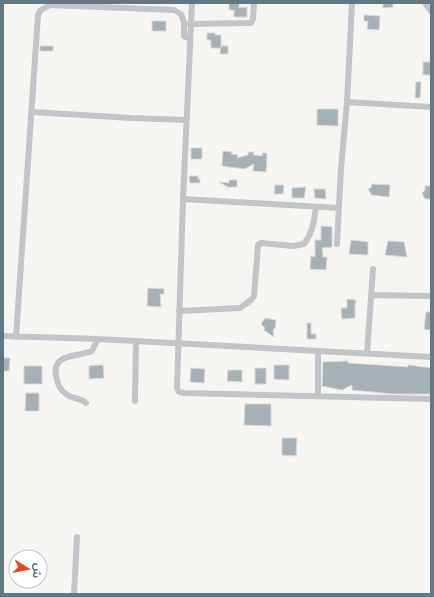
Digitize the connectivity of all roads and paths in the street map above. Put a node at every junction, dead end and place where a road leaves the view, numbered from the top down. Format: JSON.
{"nodes":[{"id":1,"x":192,"y":3,"type":"edge"},
{"id":2,"x":254,"y":3,"type":"edge"},
{"id":3,"x":352,"y":3,"type":"edge"},
{"id":4,"x":425,"y":3,"type":"edge"},
{"id":5,"x":133,"y":5,"type":"edge"},
{"id":6,"x":431,"y":11,"type":"edge"},
{"id":7,"x":190,"y":24,"type":"junction"},
{"id":8,"x":190,"y":38,"type":"junction"},
{"id":9,"x":347,"y":102,"type":"junction"},
{"id":10,"x":431,"y":107,"type":"edge"},
{"id":11,"x":32,"y":112,"type":"junction"},
{"id":12,"x":186,"y":120,"type":"junction"},
{"id":13,"x":183,"y":199,"type":"junction"},
{"id":14,"x":316,"y":207,"type":"junction"},
{"id":15,"x":339,"y":208,"type":"junction"},
{"id":16,"x":337,"y":244,"type":"dead end"},
{"id":17,"x":373,"y":269,"type":"dead end"},
{"id":18,"x":372,"y":295,"type":"junction"},
{"id":19,"x":431,"y":296,"type":"edge"},
{"id":20,"x":179,"y":311,"type":"junction"},
{"id":21,"x":3,"y":336,"type":"edge"},
{"id":22,"x":16,"y":337,"type":"junction"},
{"id":23,"x":98,"y":339,"type":"junction"},
{"id":24,"x":136,"y":341,"type":"junction"},
{"id":25,"x":178,"y":344,"type":"junction"},
{"id":26,"x":318,"y":351,"type":"junction"},
{"id":27,"x":367,"y":353,"type":"junction"},
{"id":28,"x":431,"y":358,"type":"edge"},
{"id":29,"x":318,"y":396,"type":"junction"},
{"id":30,"x":431,"y":399,"type":"edge"},
{"id":31,"x":135,"y":402,"type":"dead end"},
{"id":32,"x":86,"y":403,"type":"dead end"},
{"id":33,"x":77,"y":537,"type":"dead end"},
{"id":34,"x":74,"y":594,"type":"edge"}],
"edges":[{"from":1,"to":7,"type":"street"},
{"from":2,"to":7,"type":"street"},
{"from":3,"to":9,"type":"street"},
{"from":4,"to":6,"type":"street"},
{"from":5,"to":8,"type":"street"},
{"from":5,"to":11,"type":"street"},
{"from":7,"to":8,"type":"street"},
{"from":8,"to":12,"type":"street"},
{"from":9,"to":10,"type":"street"},
{"from":9,"to":15,"type":"street"},
{"from":11,"to":12,"type":"street"},
{"from":11,"to":22,"type":"street"},
{"from":12,"to":13,"type":"street"},
{"from":13,"to":14,"type":"street"},
{"from":13,"to":20,"type":"street"},
{"from":14,"to":15,"type":"street"},
{"from":14,"to":20,"type":"street"},
{"from":15,"to":16,"type":"street"},
{"from":17,"to":18,"type":"street"},
{"from":18,"to":19,"type":"street"},
{"from":18,"to":27,"type":"street"},
{"from":20,"to":25,"type":"street"},
{"from":21,"to":22,"type":"street"},
{"from":22,"to":23,"type":"street"},
{"from":23,"to":24,"type":"street"},
{"from":23,"to":32,"type":"street"},
{"from":24,"to":25,"type":"street"},
{"from":24,"to":31,"type":"street"},
{"from":25,"to":26,"type":"street"},
{"from":25,"to":29,"type":"street"},
{"from":26,"to":27,"type":"street"},
{"from":26,"to":29,"type":"street"},
{"from":27,"to":28,"type":"street"},
{"from":29,"to":30,"type":"street"},
{"from":33,"to":34,"type":"street"}]}
